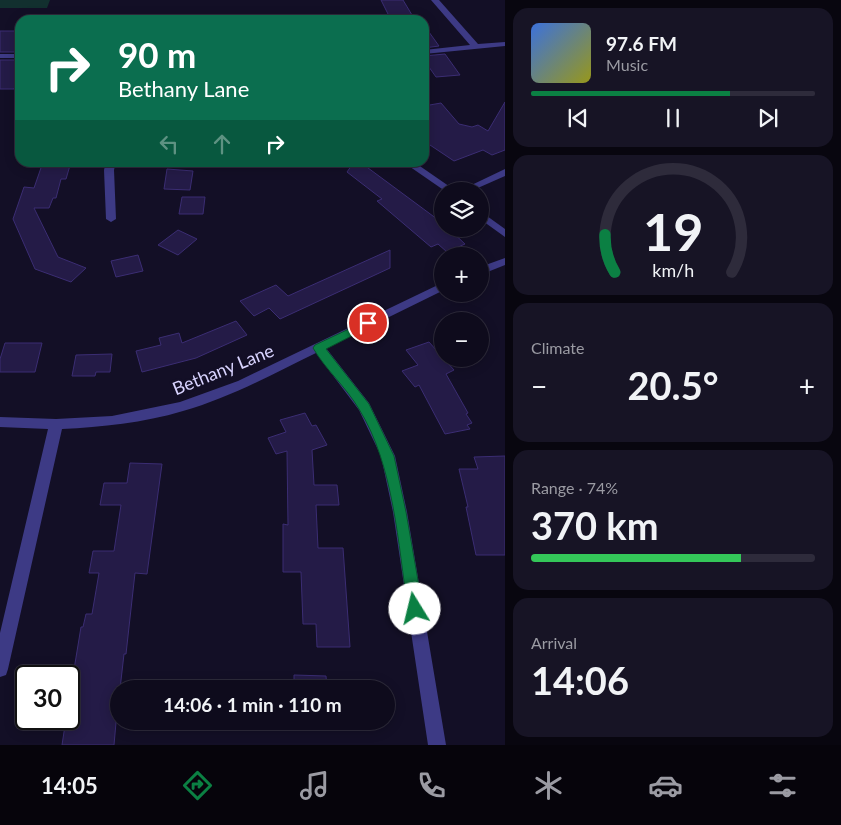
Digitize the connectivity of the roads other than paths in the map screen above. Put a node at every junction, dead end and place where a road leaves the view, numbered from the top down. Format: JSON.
{"nodes":[{"id":1,"x":434,"y":0,"type":"edge"},
{"id":2,"x":505,"y":44,"type":"edge"},
{"id":3,"x":476,"y":47,"type":"junction"},
{"id":4,"x":429,"y":52,"type":"edge"},
{"id":5,"x":0,"y":56,"type":"edge"},
{"id":6,"x":15,"y":56,"type":"edge"},
{"id":7,"x":110,"y":167,"type":"edge"},
{"id":8,"x":415,"y":167,"type":"edge"},
{"id":9,"x":505,"y":172,"type":"edge"},
{"id":10,"x":437,"y":182,"type":"edge"},
{"id":11,"x":483,"y":182,"type":"edge"},
{"id":12,"x":111,"y":219,"type":"dead end"},
{"id":13,"x":489,"y":221,"type":"edge"},
{"id":14,"x":505,"y":234,"type":"edge"},
{"id":15,"x":505,"y":260,"type":"edge"},
{"id":16,"x":489,"y":267,"type":"edge"},
{"id":17,"x":434,"y":291,"type":"edge"},
{"id":18,"x":319,"y":348,"type":"junction"},
{"id":19,"x":0,"y":422,"type":"edge"},
{"id":20,"x":56,"y":424,"type":"junction"},
{"id":21,"x":0,"y":669,"type":"edge"},
{"id":22,"x":437,"y":745,"type":"edge"}],
"edges":[{"from":1,"to":3,"type":"street"},
{"from":2,"to":3,"type":"street"},
{"from":3,"to":4,"type":"street"},
{"from":5,"to":6,"type":"street"},
{"from":7,"to":12,"type":"street"},
{"from":8,"to":10,"type":"street"},
{"from":9,"to":11,"type":"street"},
{"from":13,"to":14,"type":"street"},
{"from":15,"to":16,"type":"street"},
{"from":17,"to":18,"type":"street","name":"Bethany Lane"},
{"from":18,"to":20,"type":"street","name":"Bethany Lane"},
{"from":18,"to":22,"type":"street"},
{"from":19,"to":20,"type":"street","name":"Bethany Lane"},
{"from":20,"to":21,"type":"street"}]}
